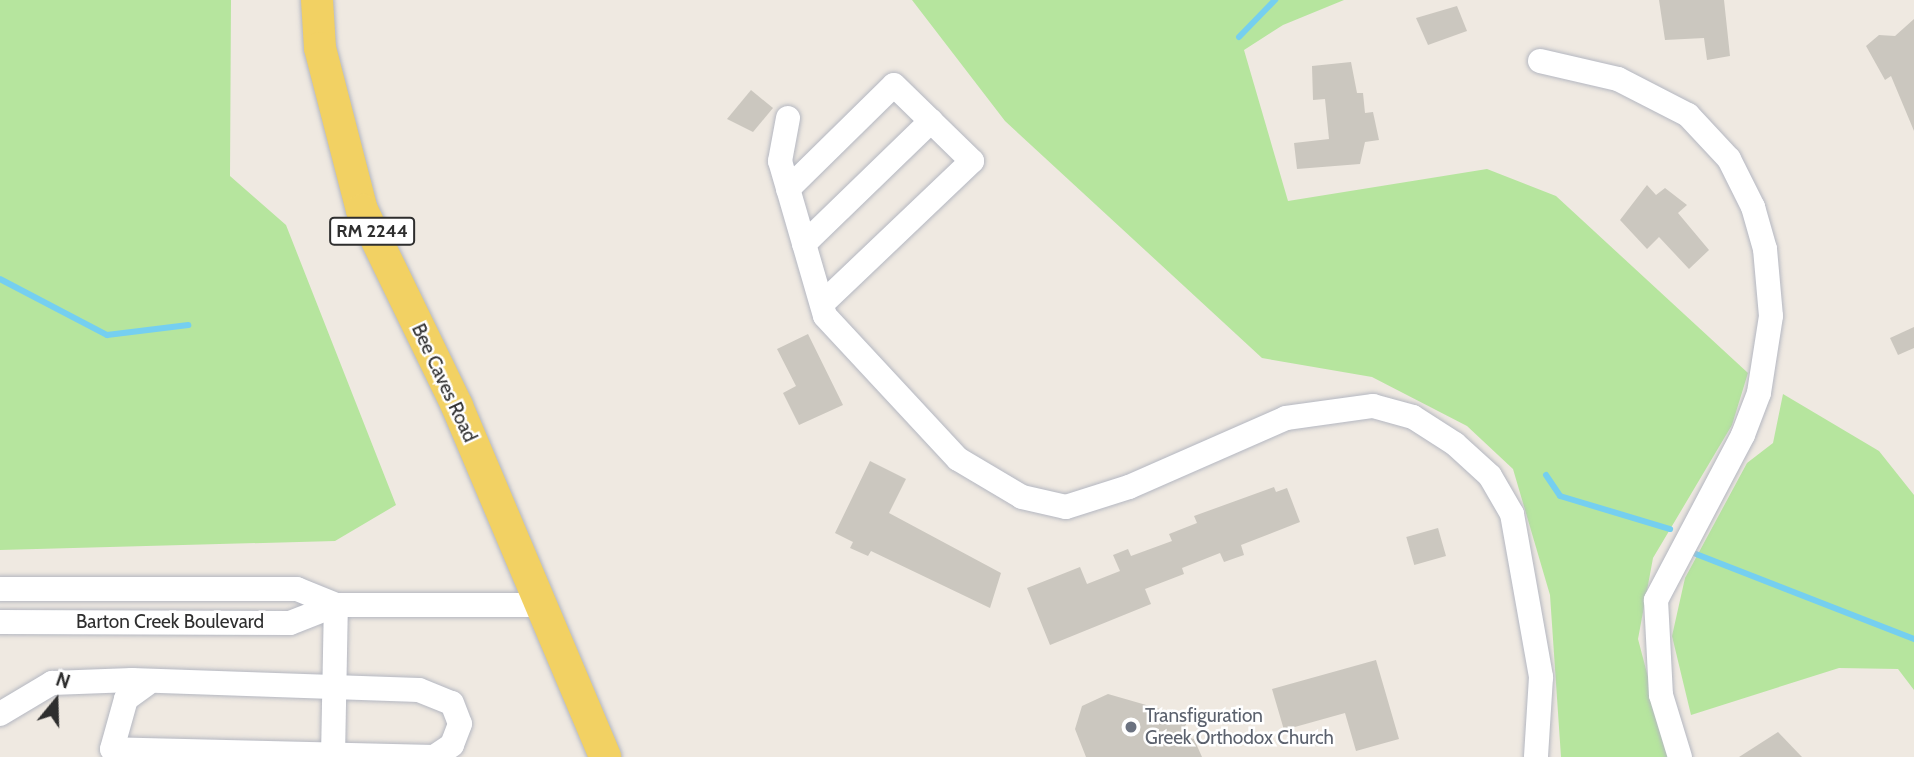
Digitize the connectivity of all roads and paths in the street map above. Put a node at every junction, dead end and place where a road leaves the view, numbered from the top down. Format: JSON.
{"nodes":[{"id":1,"x":317,"y":0,"type":"edge"},
{"id":2,"x":1540,"y":61,"type":"dead end"},
{"id":3,"x":788,"y":118,"type":"dead end"},
{"id":4,"x":931,"y":121,"type":"junction"},
{"id":5,"x":788,"y":189,"type":"junction"},
{"id":6,"x":804,"y":244,"type":"junction"},
{"id":7,"x":822,"y":304,"type":"junction"},
{"id":8,"x":0,"y":589,"type":"edge"},
{"id":9,"x":336,"y":605,"type":"junction"},
{"id":10,"x":538,"y":605,"type":"junction"},
{"id":11,"x":0,"y":622,"type":"edge"},
{"id":12,"x":82,"y":683,"type":"junction"},
{"id":13,"x":147,"y":684,"type":"junction"},
{"id":14,"x":334,"y":689,"type":"junction"},
{"id":15,"x":119,"y":712,"type":"junction"},
{"id":16,"x":0,"y":714,"type":"edge"},
{"id":17,"x":333,"y":756,"type":"edge"},
{"id":18,"x":605,"y":757,"type":"edge"},
{"id":19,"x":1536,"y":757,"type":"edge"},
{"id":20,"x":1680,"y":757,"type":"edge"}],
"edges":[{"from":1,"to":10,"type":"main road","name":"Bee Caves Road","number":"RM 2244"},
{"from":2,"to":20,"type":"street"},
{"from":3,"to":5,"type":"street"},
{"from":4,"to":5,"type":"street"},
{"from":4,"to":6,"type":"street"},
{"from":4,"to":7,"type":"street"},
{"from":5,"to":6,"type":"street"},
{"from":6,"to":7,"type":"street"},
{"from":7,"to":19,"type":"street"},
{"from":8,"to":9,"type":"street","name":"Barton Creek Boulevard"},
{"from":9,"to":10,"type":"street","name":"Barton Creek Boulevard"},
{"from":9,"to":11,"type":"street","name":"Barton Creek Boulevard"},
{"from":9,"to":14,"type":"street"},
{"from":10,"to":18,"type":"main road","name":"Bee Caves Road","number":"RM 2244"},
{"from":12,"to":13,"type":"street"},
{"from":12,"to":15,"type":"street"},
{"from":12,"to":16,"type":"street"},
{"from":13,"to":14,"type":"street"},
{"from":13,"to":15,"type":"street"},
{"from":14,"to":17,"type":"street"},
{"from":14,"to":17,"type":"street"},
{"from":15,"to":17,"type":"street"}]}
